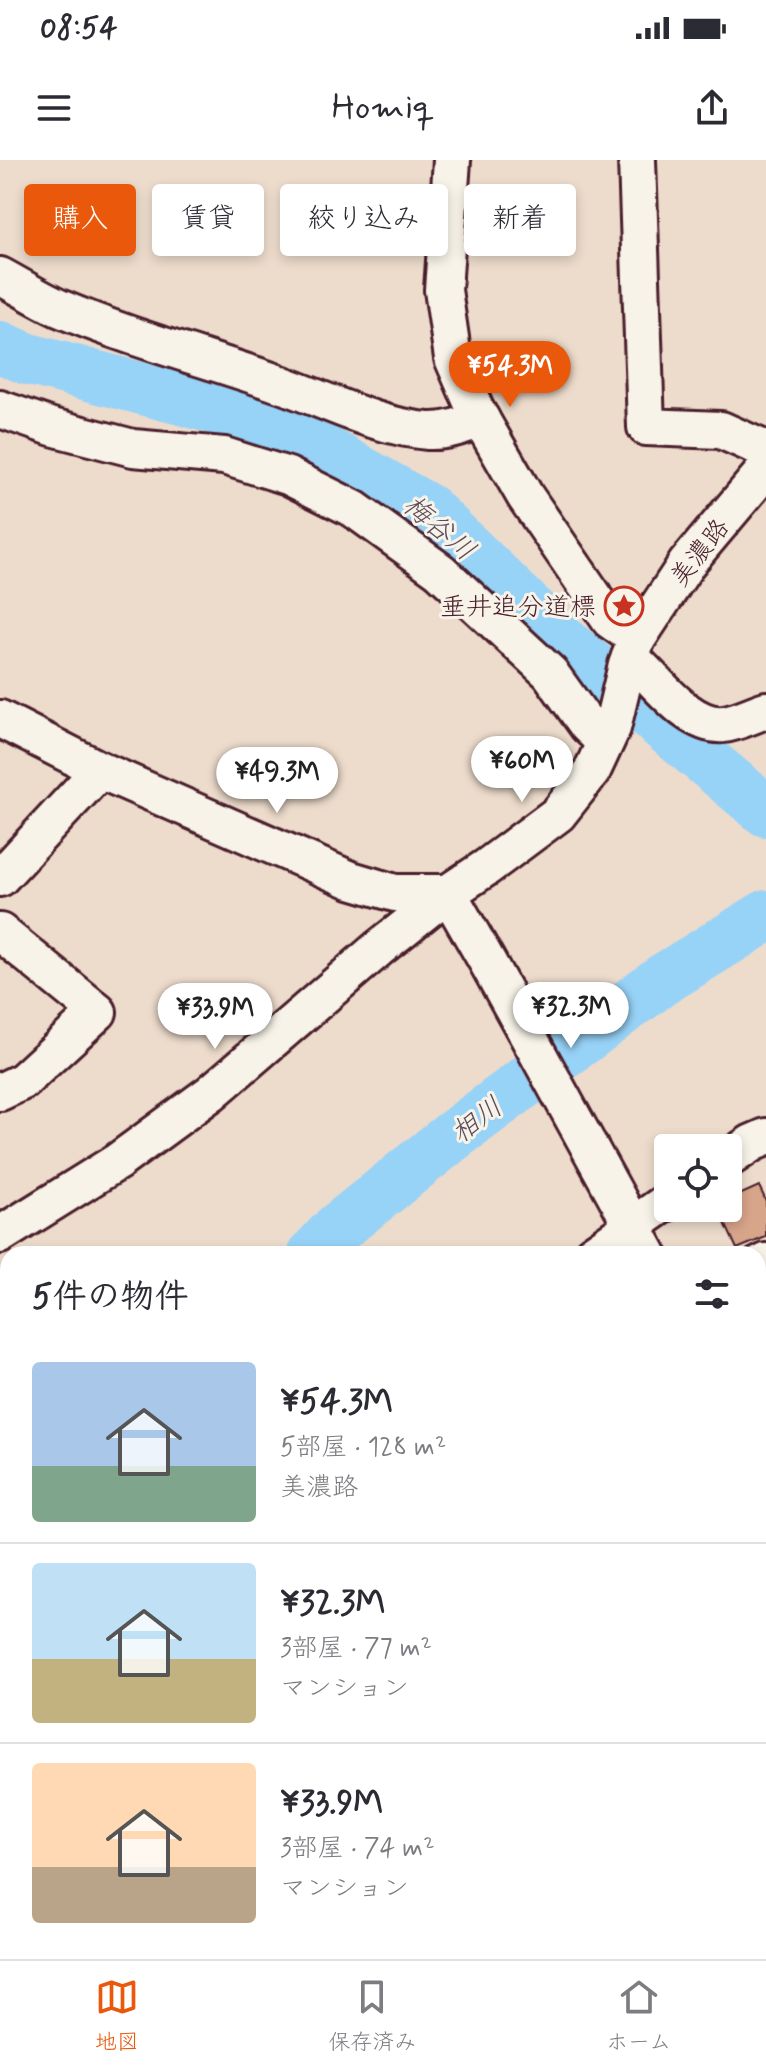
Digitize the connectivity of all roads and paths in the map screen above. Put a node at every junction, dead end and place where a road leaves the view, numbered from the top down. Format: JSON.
{"nodes":[{"id":1,"x":452,"y":160,"type":"edge"},
{"id":2,"x":637,"y":160,"type":"edge"},
{"id":3,"x":0,"y":276,"type":"edge"},
{"id":4,"x":0,"y":409,"type":"edge"},
{"id":5,"x":481,"y":419,"type":"junction"},
{"id":6,"x":766,"y":450,"type":"edge"},
{"id":7,"x":766,"y":469,"type":"edge"},
{"id":8,"x":631,"y":654,"type":"junction"},
{"id":9,"x":766,"y":710,"type":"edge"},
{"id":10,"x":0,"y":719,"type":"edge"},
{"id":11,"x":608,"y":735,"type":"junction"},
{"id":12,"x":100,"y":770,"type":"junction"},
{"id":13,"x":0,"y":878,"type":"edge"},
{"id":14,"x":456,"y":907,"type":"junction"},
{"id":15,"x":0,"y":932,"type":"edge"},
{"id":16,"x":0,"y":1092,"type":"edge"},
{"id":17,"x":766,"y":1137,"type":"edge"},
{"id":18,"x":742,"y":1150,"type":"edge"},
{"id":19,"x":654,"y":1213,"type":"edge"},
{"id":20,"x":635,"y":1229,"type":"edge"},
{"id":21,"x":0,"y":1235,"type":"edge"},
{"id":22,"x":606,"y":1246,"type":"edge"}],
"edges":[{"from":1,"to":5,"type":"street"},
{"from":2,"to":6,"type":"street"},
{"from":3,"to":5,"type":"street"},
{"from":4,"to":11,"type":"street"},
{"from":5,"to":8,"type":"street"},
{"from":7,"to":8,"type":"street","name":"美濃路"},
{"from":8,"to":9,"type":"street"},
{"from":8,"to":11,"type":"street","name":"美濃路"},
{"from":10,"to":12,"type":"street"},
{"from":11,"to":14,"type":"street","name":"美濃路"},
{"from":12,"to":13,"type":"street"},
{"from":12,"to":14,"type":"street"},
{"from":14,"to":20,"type":"street"},
{"from":14,"to":21,"type":"street","name":"美濃路"},
{"from":15,"to":16,"type":"street"},
{"from":17,"to":18,"type":"street"},
{"from":19,"to":20,"type":"street"},
{"from":20,"to":22,"type":"street"}]}
